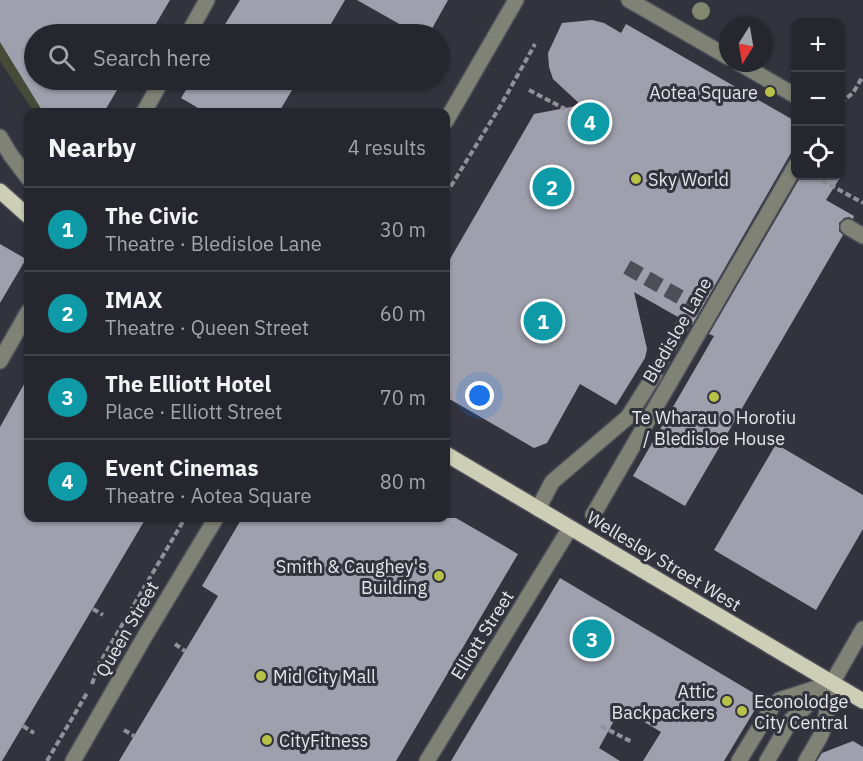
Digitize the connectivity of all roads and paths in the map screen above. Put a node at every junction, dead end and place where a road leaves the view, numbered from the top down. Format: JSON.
{"nodes":[{"id":1,"x":207,"y":0,"type":"edge"},
{"id":2,"x":516,"y":0,"type":"edge"},
{"id":3,"x":628,"y":0,"type":"edge"},
{"id":4,"x":194,"y":24,"type":"edge"},
{"id":5,"x":535,"y":44,"type":"dead end"},
{"id":6,"x":719,"y":52,"type":"edge"},
{"id":7,"x":754,"y":72,"type":"edge"},
{"id":8,"x":863,"y":76,"type":"edge"},
{"id":9,"x":156,"y":90,"type":"edge"},
{"id":10,"x":529,"y":90,"type":"dead end"},
{"id":11,"x":791,"y":94,"type":"edge"},
{"id":12,"x":845,"y":99,"type":"edge"},
{"id":13,"x":146,"y":108,"type":"edge"},
{"id":14,"x":565,"y":109,"type":"dead end"},
{"id":15,"x":450,"y":114,"type":"edge"},
{"id":16,"x":0,"y":137,"type":"edge"},
{"id":17,"x":791,"y":172,"type":"edge"},
{"id":18,"x":24,"y":173,"type":"edge"},
{"id":19,"x":821,"y":180,"type":"edge"},
{"id":20,"x":450,"y":188,"type":"edge"},
{"id":21,"x":0,"y":191,"type":"edge"},
{"id":22,"x":863,"y":203,"type":"edge"},
{"id":23,"x":24,"y":212,"type":"edge"},
{"id":24,"x":848,"y":227,"type":"dead end"},
{"id":25,"x":863,"y":236,"type":"edge"},
{"id":26,"x":24,"y":319,"type":"edge"},
{"id":27,"x":0,"y":361,"type":"edge"},
{"id":28,"x":655,"y":374,"type":"tunnel mouth"},
{"id":29,"x":450,"y":456,"type":"edge"},
{"id":30,"x":538,"y":509,"type":"junction"},
{"id":31,"x":593,"y":515,"type":"dead end"},
{"id":32,"x":183,"y":522,"type":"edge"},
{"id":33,"x":214,"y":522,"type":"edge"},
{"id":34,"x":570,"y":528,"type":"junction"},
{"id":35,"x":93,"y":609,"type":"dead end"},
{"id":36,"x":103,"y":615,"type":"dead end"},
{"id":37,"x":863,"y":630,"type":"edge"},
{"id":38,"x":175,"y":644,"type":"dead end"},
{"id":39,"x":185,"y":651,"type":"dead end"},
{"id":40,"x":832,"y":683,"type":"junction"},
{"id":41,"x":863,"y":701,"type":"edge"},
{"id":42,"x":23,"y":726,"type":"dead end"},
{"id":43,"x":601,"y":726,"type":"dead end"},
{"id":44,"x":124,"y":730,"type":"dead end"},
{"id":45,"x":34,"y":733,"type":"dead end"},
{"id":46,"x":134,"y":736,"type":"dead end"},
{"id":47,"x":632,"y":742,"type":"dead end"},
{"id":48,"x":47,"y":761,"type":"edge"},
{"id":49,"x":73,"y":761,"type":"edge"},
{"id":50,"x":427,"y":761,"type":"edge"},
{"id":51,"x":739,"y":761,"type":"edge"},
{"id":52,"x":767,"y":761,"type":"edge"},
{"id":53,"x":806,"y":761,"type":"edge"}],
"edges":[{"from":1,"to":4,"type":"street"},
{"from":2,"to":15,"type":"street"},
{"from":3,"to":6,"type":"street"},
{"from":5,"to":20,"type":"path"},
{"from":7,"to":11,"type":"street"},
{"from":8,"to":12,"type":"path"},
{"from":9,"to":13,"type":"street"},
{"from":10,"to":14,"type":"path"},
{"from":16,"to":18,"type":"street"},
{"from":17,"to":31,"type":"street","name":"Bledisloe Lane"},
{"from":19,"to":22,"type":"path"},
{"from":21,"to":23,"type":"main road"},
{"from":24,"to":25,"type":"street"},
{"from":26,"to":27,"type":"street"},
{"from":28,"to":30,"type":"street"},
{"from":29,"to":30,"type":"main road","name":"Wellesley Street West"},
{"from":30,"to":34,"type":"main road","name":"Wellesley Street West"},
{"from":32,"to":48,"type":"path"},
{"from":33,"to":49,"type":"street","name":"Queen Street"},
{"from":34,"to":40,"type":"main road","name":"Wellesley Street West"},
{"from":34,"to":50,"type":"street","name":"Elliott Street"},
{"from":35,"to":36,"type":"path"},
{"from":37,"to":40,"type":"street"},
{"from":38,"to":39,"type":"path"},
{"from":40,"to":41,"type":"main road","name":"Wellesley Street West"},
{"from":40,"to":51,"type":"street"},
{"from":40,"to":52,"type":"street"},
{"from":40,"to":53,"type":"street"},
{"from":42,"to":45,"type":"path"},
{"from":43,"to":47,"type":"path"},
{"from":44,"to":46,"type":"path"}]}
